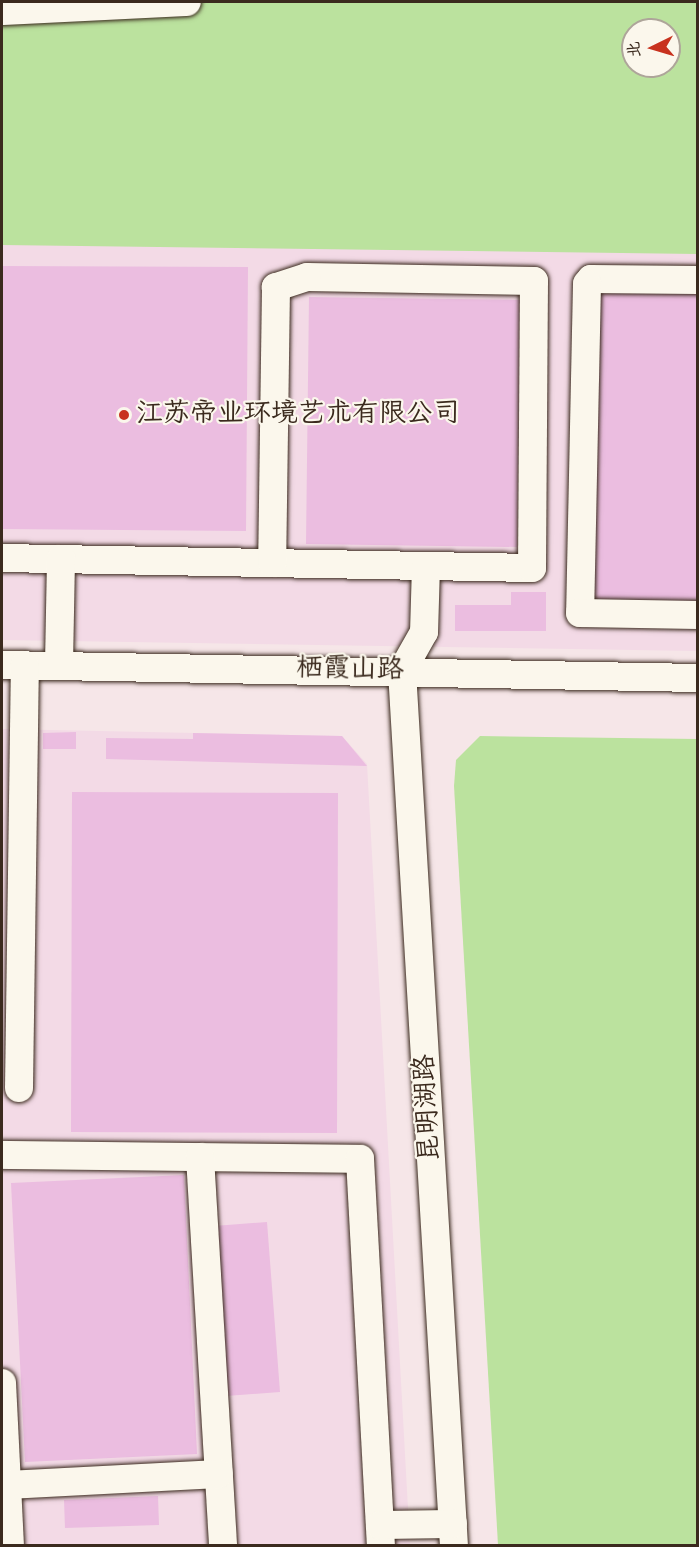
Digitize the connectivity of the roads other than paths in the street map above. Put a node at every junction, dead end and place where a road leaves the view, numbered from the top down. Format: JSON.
{"nodes":[{"id":1,"x":187,"y":2,"type":"edge"},
{"id":2,"x":3,"y":8,"type":"edge"},
{"id":3,"x":698,"y":280,"type":"edge"},
{"id":4,"x":2,"y":558,"type":"edge"},
{"id":5,"x":61,"y":559,"type":"junction"},
{"id":6,"x":272,"y":563,"type":"junction"},
{"id":7,"x":426,"y":566,"type":"junction"},
{"id":8,"x":698,"y":615,"type":"edge"},
{"id":9,"x":59,"y":664,"type":"junction"},
{"id":10,"x":13,"y":665,"type":"edge"},
{"id":11,"x":402,"y":670,"type":"junction"},
{"id":12,"x":698,"y":678,"type":"edge"},
{"id":13,"x":11,"y":942,"type":"edge"},
{"id":14,"x":19,"y":1088,"type":"dead end"},
{"id":15,"x":2,"y":1155,"type":"edge"},
{"id":16,"x":200,"y":1157,"type":"junction"},
{"id":17,"x":2,"y":1383,"type":"edge"},
{"id":18,"x":219,"y":1474,"type":"junction"},
{"id":19,"x":7,"y":1485,"type":"junction"},
{"id":20,"x":380,"y":1535,"type":"edge"},
{"id":21,"x":454,"y":1535,"type":"edge"},
{"id":22,"x":10,"y":1545,"type":"edge"},
{"id":23,"x":223,"y":1545,"type":"edge"}],
"edges":[{"from":1,"to":2,"type":"street"},
{"from":3,"to":8,"type":"street"},
{"from":4,"to":5,"type":"street"},
{"from":5,"to":6,"type":"street"},
{"from":5,"to":9,"type":"street"},
{"from":6,"to":7,"type":"street"},
{"from":6,"to":7,"type":"street"},
{"from":7,"to":11,"type":"street"},
{"from":9,"to":10,"type":"street","name":"栖霞山路"},
{"from":9,"to":11,"type":"street","name":"栖霞山路"},
{"from":10,"to":13,"type":"street"},
{"from":11,"to":12,"type":"street","name":"栖霞山路"},
{"from":11,"to":21,"type":"street","name":"昆明湖路"},
{"from":13,"to":14,"type":"street"},
{"from":15,"to":16,"type":"street"},
{"from":16,"to":18,"type":"street"},
{"from":16,"to":20,"type":"street"},
{"from":17,"to":19,"type":"street"},
{"from":18,"to":19,"type":"street"},
{"from":18,"to":23,"type":"street"},
{"from":19,"to":22,"type":"street"},
{"from":20,"to":21,"type":"street"}]}
